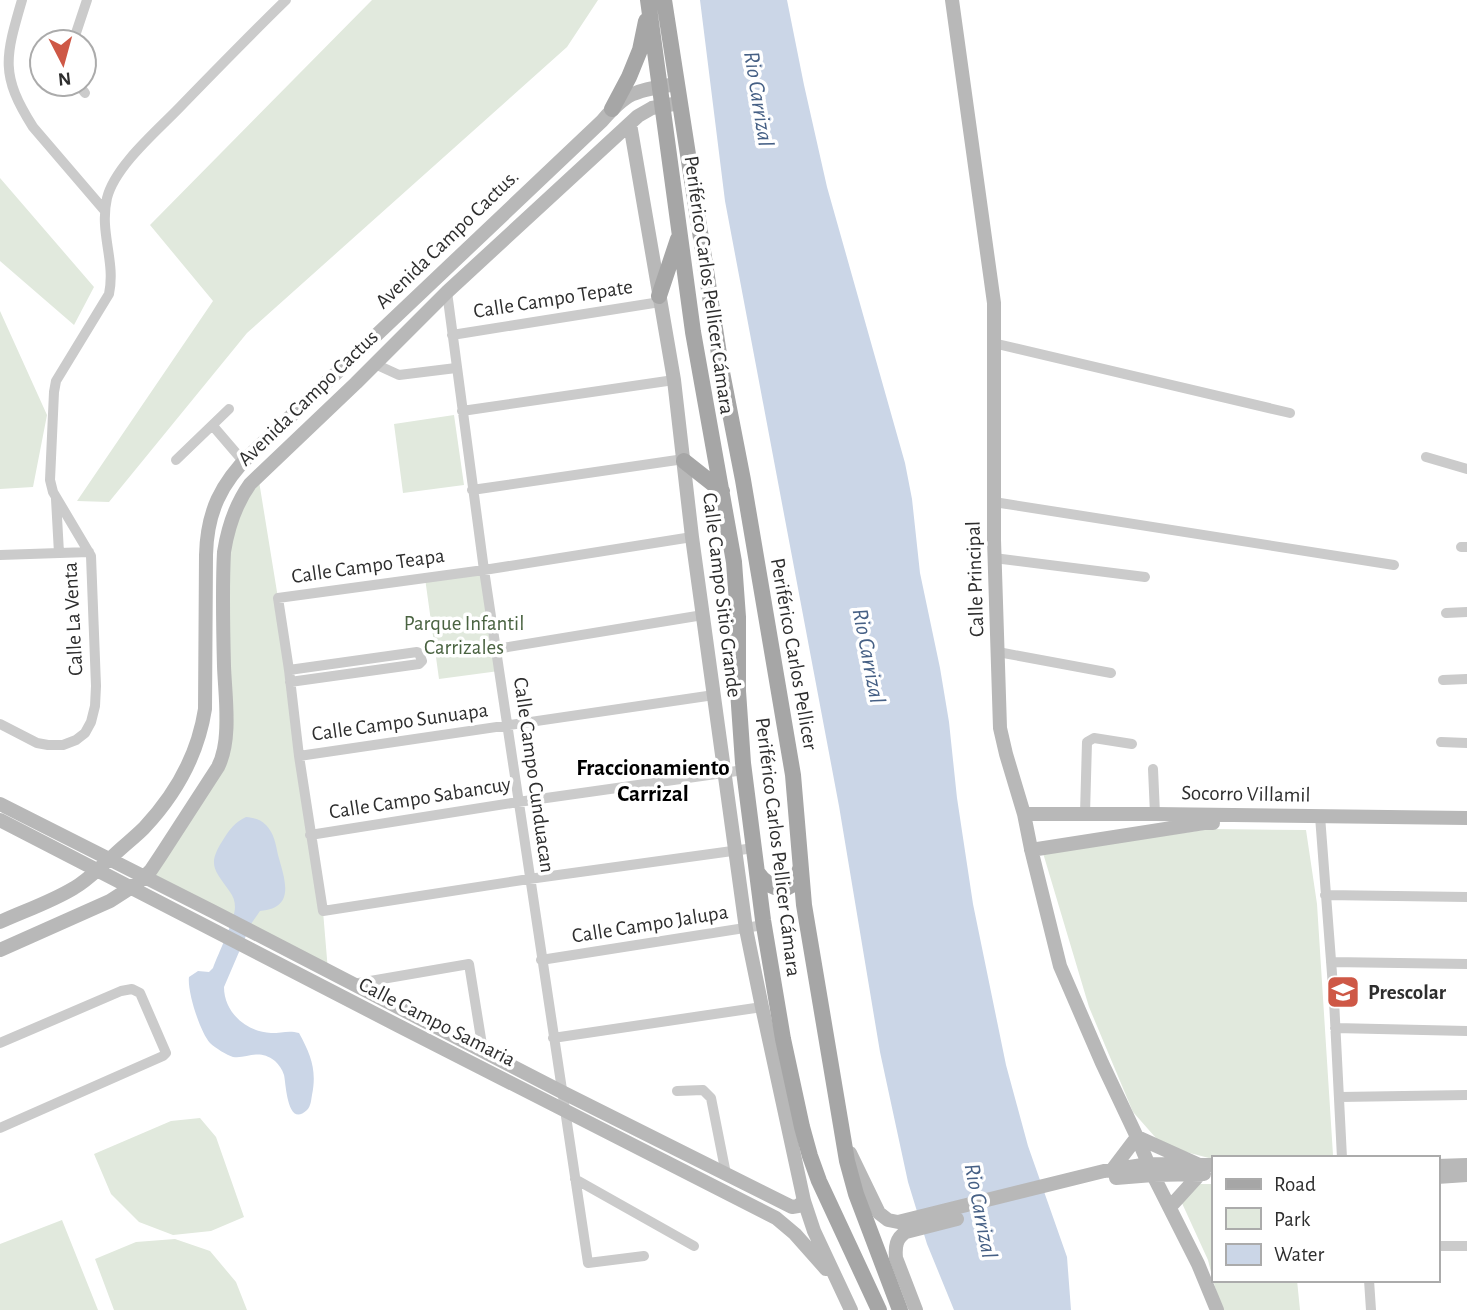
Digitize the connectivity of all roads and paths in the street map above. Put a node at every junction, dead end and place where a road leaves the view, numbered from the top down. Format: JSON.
{"nodes":[{"id":1,"x":22,"y":0,"type":"edge"},
{"id":2,"x":87,"y":0,"type":"edge"},
{"id":3,"x":286,"y":0,"type":"edge"},
{"id":4,"x":664,"y":0,"type":"edge"},
{"id":5,"x":952,"y":0,"type":"edge"},
{"id":6,"x":648,"y":4,"type":"edge"},
{"id":7,"x":78,"y":28,"type":"edge"},
{"id":8,"x":676,"y":84,"type":"junction"},
{"id":9,"x":659,"y":87,"type":"junction"},
{"id":10,"x":679,"y":103,"type":"junction"},
{"id":11,"x":662,"y":106,"type":"junction"},
{"id":12,"x":612,"y":109,"type":"junction"},
{"id":13,"x":629,"y":124,"type":"junction"},
{"id":14,"x":105,"y":211,"type":"junction"},
{"id":15,"x":680,"y":234,"type":"junction"},
{"id":16,"x":447,"y":292,"type":"junction"},
{"id":17,"x":660,"y":299,"type":"junction"},
{"id":18,"x":452,"y":335,"type":"junction"},
{"id":19,"x":993,"y":343,"type":"junction"},
{"id":20,"x":375,"y":364,"type":"junction"},
{"id":21,"x":456,"y":368,"type":"junction"},
{"id":22,"x":674,"y":380,"type":"junction"},
{"id":23,"x":229,"y":409,"type":"dead end"},
{"id":24,"x":462,"y":411,"type":"junction"},
{"id":25,"x":1290,"y":413,"type":"dead end"},
{"id":26,"x":213,"y":425,"type":"junction"},
{"id":27,"x":1426,"y":457,"type":"dead end"},
{"id":28,"x":176,"y":460,"type":"dead end"},
{"id":29,"x":684,"y":460,"type":"junction"},
{"id":30,"x":243,"y":461,"type":"junction"},
{"id":31,"x":1467,"y":469,"type":"edge"},
{"id":32,"x":472,"y":490,"type":"junction"},
{"id":33,"x":722,"y":491,"type":"junction"},
{"id":34,"x":56,"y":496,"type":"junction"},
{"id":35,"x":994,"y":502,"type":"junction"},
{"id":36,"x":692,"y":537,"type":"junction"},
{"id":37,"x":89,"y":552,"type":"junction"},
{"id":38,"x":60,"y":553,"type":"junction"},
{"id":39,"x":0,"y":555,"type":"edge"},
{"id":40,"x":995,"y":558,"type":"junction"},
{"id":41,"x":1394,"y":565,"type":"dead end"},
{"id":42,"x":484,"y":570,"type":"junction"},
{"id":43,"x":1145,"y":577,"type":"dead end"},
{"id":44,"x":1446,"y":612,"type":"dead end"},
{"id":45,"x":1467,"y":612,"type":"edge"},
{"id":46,"x":704,"y":615,"type":"junction"},
{"id":47,"x":496,"y":649,"type":"junction"},
{"id":48,"x":998,"y":652,"type":"junction"},
{"id":49,"x":1111,"y":673,"type":"dead end"},
{"id":50,"x":290,"y":676,"type":"junction"},
{"id":51,"x":1467,"y":679,"type":"edge"},
{"id":52,"x":1443,"y":680,"type":"dead end"},
{"id":53,"x":714,"y":695,"type":"junction"},
{"id":54,"x":0,"y":724,"type":"edge"},
{"id":55,"x":507,"y":726,"type":"junction"},
{"id":56,"x":1441,"y":742,"type":"dead end"},
{"id":57,"x":1467,"y":743,"type":"edge"},
{"id":58,"x":1132,"y":744,"type":"dead end"},
{"id":59,"x":299,"y":756,"type":"junction"},
{"id":60,"x":1153,"y":769,"type":"dead end"},
{"id":61,"x":744,"y":770,"type":"junction"},
{"id":62,"x":724,"y":773,"type":"junction"},
{"id":63,"x":518,"y":803,"type":"junction"},
{"id":64,"x":0,"y":804,"type":"edge"},
{"id":65,"x":1024,"y":814,"type":"junction"},
{"id":66,"x":1085,"y":814,"type":"junction"},
{"id":67,"x":1155,"y":814,"type":"junction"},
{"id":68,"x":1467,"y":818,"type":"edge"},
{"id":69,"x":0,"y":820,"type":"edge"},
{"id":70,"x":1320,"y":820,"type":"junction"},
{"id":71,"x":1467,"y":824,"type":"edge"},
{"id":72,"x":310,"y":835,"type":"junction"},
{"id":73,"x":754,"y":848,"type":"junction"},
{"id":74,"x":735,"y":850,"type":"junction"},
{"id":75,"x":1031,"y":850,"type":"junction"},
{"id":76,"x":104,"y":865,"type":"junction"},
{"id":77,"x":800,"y":868,"type":"junction"},
{"id":78,"x":757,"y":872,"type":"junction"},
{"id":79,"x":144,"y":877,"type":"junction"},
{"id":80,"x":530,"y":879,"type":"junction"},
{"id":81,"x":132,"y":888,"type":"junction"},
{"id":82,"x":1325,"y":895,"type":"junction"},
{"id":83,"x":1467,"y":897,"type":"edge"},
{"id":84,"x":804,"y":905,"type":"junction"},
{"id":85,"x":0,"y":922,"type":"edge"},
{"id":86,"x":763,"y":923,"type":"junction"},
{"id":87,"x":746,"y":929,"type":"junction"},
{"id":88,"x":0,"y":950,"type":"edge"},
{"id":89,"x":541,"y":960,"type":"junction"},
{"id":90,"x":1331,"y":962,"type":"junction"},
{"id":91,"x":1467,"y":964,"type":"edge"},
{"id":92,"x":353,"y":984,"type":"junction"},
{"id":93,"x":762,"y":1007,"type":"junction"},
{"id":94,"x":1335,"y":1028,"type":"junction"},
{"id":95,"x":1467,"y":1031,"type":"edge"},
{"id":96,"x":553,"y":1038,"type":"junction"},
{"id":97,"x":0,"y":1043,"type":"edge"},
{"id":98,"x":483,"y":1051,"type":"junction"},
{"id":99,"x":561,"y":1091,"type":"junction"},
{"id":100,"x":677,"y":1091,"type":"dead end"},
{"id":101,"x":1467,"y":1095,"type":"edge"},
{"id":102,"x":1340,"y":1097,"type":"junction"},
{"id":103,"x":564,"y":1111,"type":"junction"},
{"id":104,"x":0,"y":1128,"type":"edge"},
{"id":105,"x":843,"y":1136,"type":"junction"},
{"id":106,"x":1137,"y":1136,"type":"junction"},
{"id":107,"x":1342,"y":1156,"type":"edge"},
{"id":108,"x":1467,"y":1165,"type":"edge"},
{"id":109,"x":1439,"y":1166,"type":"edge"},
{"id":110,"x":1151,"y":1169,"type":"junction"},
{"id":111,"x":1206,"y":1169,"type":"edge"},
{"id":112,"x":1107,"y":1173,"type":"junction"},
{"id":113,"x":726,"y":1174,"type":"junction"},
{"id":114,"x":1467,"y":1175,"type":"edge"},
{"id":115,"x":1439,"y":1177,"type":"edge"},
{"id":116,"x":575,"y":1179,"type":"junction"},
{"id":117,"x":804,"y":1202,"type":"junction"},
{"id":118,"x":1170,"y":1207,"type":"junction"},
{"id":119,"x":905,"y":1227,"type":"junction"},
{"id":120,"x":694,"y":1246,"type":"dead end"},
{"id":121,"x":1439,"y":1246,"type":"edge"},
{"id":122,"x":1467,"y":1246,"type":"edge"},
{"id":123,"x":644,"y":1256,"type":"dead end"},
{"id":124,"x":1369,"y":1282,"type":"edge"},
{"id":125,"x":839,"y":1283,"type":"junction"},
{"id":126,"x":851,"y":1310,"type":"edge"},
{"id":127,"x":879,"y":1310,"type":"edge"},
{"id":128,"x":900,"y":1310,"type":"edge"},
{"id":129,"x":916,"y":1310,"type":"edge"},
{"id":130,"x":1217,"y":1310,"type":"edge"},
{"id":131,"x":1371,"y":1310,"type":"edge"}],
"edges":[{"from":1,"to":14,"type":"street"},
{"from":2,"to":7,"type":"street"},
{"from":3,"to":14,"type":"street","name":"Calle La Venta"},
{"from":4,"to":8,"type":"main road","name":"Periférico Carlos Pellicer"},
{"from":5,"to":19,"type":"street","name":"Calle Principal"},
{"from":6,"to":9,"type":"main road","name":"Periférico Carlos Pellicer Cámara"},
{"from":6,"to":12,"type":"main road"},
{"from":8,"to":9,"type":"street","name":"Avenida Campo Cactus."},
{"from":8,"to":10,"type":"main road","name":"Periférico Carlos Pellicer"},
{"from":9,"to":11,"type":"main road","name":"Periférico Carlos Pellicer Cámara"},
{"from":9,"to":12,"type":"street","name":"Avenida Campo Cactus."},
{"from":10,"to":11,"type":"street","name":"Avenida Campo Cactus"},
{"from":10,"to":77,"type":"main road","name":"Periférico Carlos Pellicer"},
{"from":11,"to":13,"type":"street","name":"Avenida Campo Cactus"},
{"from":11,"to":15,"type":"main road","name":"Periférico Carlos Pellicer Cámara"},
{"from":12,"to":30,"type":"street","name":"Avenida Campo Cactus."},
{"from":13,"to":16,"type":"street","name":"Avenida Campo Cactus"},
{"from":13,"to":17,"type":"street","name":"Calle Campo Sitio Grande"},
{"from":14,"to":34,"type":"street","name":"Calle La Venta"},
{"from":15,"to":17,"type":"main road"},
{"from":15,"to":33,"type":"main road","name":"Periférico Carlos Pellicer Cámara"},
{"from":16,"to":18,"type":"street","name":"Calle Campo Cunduacan"},
{"from":16,"to":20,"type":"street","name":"Avenida Campo Cactus"},
{"from":17,"to":18,"type":"street","name":"Calle Campo Tepate"},
{"from":17,"to":22,"type":"street","name":"Calle Campo Sitio Grande"},
{"from":18,"to":21,"type":"street","name":"Calle Campo Cunduacan"},
{"from":19,"to":25,"type":"street"},
{"from":19,"to":35,"type":"street","name":"Calle Principal"},
{"from":20,"to":21,"type":"street"},
{"from":20,"to":79,"type":"street","name":"Avenida Campo Cactus"},
{"from":21,"to":24,"type":"street","name":"Calle Campo Cunduacan"},
{"from":22,"to":24,"type":"street"},
{"from":22,"to":29,"type":"street","name":"Calle Campo Sitio Grande"},
{"from":23,"to":26,"type":"street"},
{"from":24,"to":32,"type":"street","name":"Calle Campo Cunduacan"},
{"from":26,"to":28,"type":"street"},
{"from":26,"to":30,"type":"street"},
{"from":27,"to":31,"type":"street"},
{"from":29,"to":32,"type":"street"},
{"from":29,"to":33,"type":"main road"},
{"from":29,"to":36,"type":"street","name":"Calle Campo Sitio Grande"},
{"from":30,"to":76,"type":"street","name":"Avenida Campo Cactus."},
{"from":32,"to":42,"type":"street","name":"Calle Campo Cunduacan"},
{"from":33,"to":61,"type":"main road","name":"Periférico Carlos Pellicer Cámara"},
{"from":34,"to":37,"type":"street","name":"Calle La Venta"},
{"from":34,"to":38,"type":"street"},
{"from":35,"to":40,"type":"street","name":"Calle Principal"},
{"from":35,"to":41,"type":"street"},
{"from":36,"to":42,"type":"street","name":"Calle Campo Teapa"},
{"from":36,"to":46,"type":"street","name":"Calle Campo Sitio Grande"},
{"from":37,"to":38,"type":"street"},
{"from":37,"to":54,"type":"street","name":"Calle La Venta"},
{"from":38,"to":39,"type":"street"},
{"from":40,"to":43,"type":"street"},
{"from":40,"to":48,"type":"street","name":"Calle Principal"},
{"from":42,"to":47,"type":"street","name":"Calle Campo Cunduacan"},
{"from":42,"to":50,"type":"street","name":"Calle Campo Teapa"},
{"from":44,"to":45,"type":"street"},
{"from":46,"to":47,"type":"street"},
{"from":46,"to":53,"type":"street","name":"Calle Campo Sitio Grande"},
{"from":47,"to":55,"type":"street","name":"Calle Campo Cunduacan"},
{"from":48,"to":49,"type":"street"},
{"from":48,"to":65,"type":"street","name":"Calle Principal"},
{"from":50,"to":50,"type":"street"},
{"from":50,"to":59,"type":"street","name":"Calle Campo Teapa"},
{"from":51,"to":52,"type":"street"},
{"from":53,"to":55,"type":"street","name":"Calle Campo Sunuapa"},
{"from":53,"to":62,"type":"street","name":"Calle Campo Sitio Grande"},
{"from":55,"to":59,"type":"street","name":"Calle Campo Sunuapa"},
{"from":55,"to":63,"type":"street","name":"Calle Campo Cunduacan"},
{"from":56,"to":57,"type":"street"},
{"from":58,"to":66,"type":"street"},
{"from":59,"to":72,"type":"street","name":"Calle Campo Teapa"},
{"from":60,"to":67,"type":"street"},
{"from":61,"to":62,"type":"street","name":"Calle Campo Sabancuy"},
{"from":61,"to":73,"type":"main road","name":"Periférico Carlos Pellicer Cámara"},
{"from":62,"to":63,"type":"street","name":"Calle Campo Sabancuy"},
{"from":62,"to":74,"type":"street","name":"Calle Campo Sitio Grande"},
{"from":63,"to":72,"type":"street","name":"Calle Campo Sabancuy"},
{"from":63,"to":80,"type":"street","name":"Calle Campo Cunduacan"},
{"from":64,"to":76,"type":"street","name":"Calle Campo Samaria"},
{"from":65,"to":66,"type":"street","name":"Socorro Villamil"},
{"from":65,"to":75,"type":"street","name":"Calle Principal"},
{"from":66,"to":67,"type":"street","name":"Socorro Villamil"},
{"from":67,"to":70,"type":"street","name":"Socorro Villamil"},
{"from":68,"to":70,"type":"street","name":"Socorro Villamil"},
{"from":69,"to":76,"type":"street","name":"Calle Campo Samaria"},
{"from":70,"to":71,"type":"street","name":"Socorro Villamil"},
{"from":70,"to":75,"type":"street","name":"Socorro Villamil"},
{"from":70,"to":82,"type":"street"},
{"from":72,"to":80,"type":"street","name":"Calle Campo Teapa"},
{"from":73,"to":74,"type":"street"},
{"from":73,"to":78,"type":"main road","name":"Periférico Carlos Pellicer Cámara"},
{"from":74,"to":80,"type":"street"},
{"from":74,"to":87,"type":"street","name":"Calle Campo Sitio Grande"},
{"from":75,"to":106,"type":"street","name":"Calle Principal"},
{"from":76,"to":79,"type":"street","name":"Calle Campo Samaria"},
{"from":76,"to":81,"type":"street","name":"Calle Campo Samaria"},
{"from":76,"to":85,"type":"street","name":"Avenida Campo Cactus."},
{"from":77,"to":78,"type":"main road"},
{"from":77,"to":84,"type":"main road","name":"Periférico Carlos Pellicer"},
{"from":78,"to":86,"type":"main road","name":"Periférico Carlos Pellicer Cámara"},
{"from":79,"to":81,"type":"street","name":"Avenida Campo Cactus"},
{"from":79,"to":92,"type":"street","name":"Calle Campo Samaria"},
{"from":80,"to":89,"type":"street","name":"Calle Campo Cunduacan"},
{"from":81,"to":88,"type":"street","name":"Avenida Campo Cactus"},
{"from":81,"to":103,"type":"street","name":"Calle Campo Samaria"},
{"from":82,"to":83,"type":"street"},
{"from":82,"to":90,"type":"street"},
{"from":84,"to":86,"type":"main road"},
{"from":84,"to":105,"type":"main road","name":"Periférico Carlos Pellicer"},
{"from":86,"to":87,"type":"street","name":"Calle Campo Jalupa"},
{"from":86,"to":127,"type":"main road","name":"Periférico Carlos Pellicer Cámara"},
{"from":87,"to":89,"type":"street","name":"Calle Campo Jalupa"},
{"from":87,"to":93,"type":"street","name":"Calle Campo Sitio Grande"},
{"from":89,"to":96,"type":"street","name":"Calle Campo Cunduacan"},
{"from":90,"to":91,"type":"street"},
{"from":90,"to":94,"type":"street"},
{"from":92,"to":98,"type":"street","name":"Calle Campo Samaria"},
{"from":92,"to":98,"type":"street"},
{"from":93,"to":96,"type":"street"},
{"from":93,"to":117,"type":"street","name":"Calle Campo Sitio Grande"},
{"from":94,"to":95,"type":"street"},
{"from":94,"to":102,"type":"street"},
{"from":96,"to":99,"type":"street","name":"Calle Campo Cunduacan"},
{"from":97,"to":104,"type":"street"},
{"from":98,"to":99,"type":"street","name":"Calle Campo Samaria"},
{"from":99,"to":103,"type":"street","name":"Calle Campo Cunduacan"},
{"from":99,"to":113,"type":"street","name":"Calle Campo Samaria"},
{"from":100,"to":113,"type":"street"},
{"from":101,"to":102,"type":"street"},
{"from":102,"to":107,"type":"street"},
{"from":103,"to":116,"type":"street","name":"Calle Campo Cunduacan"},
{"from":103,"to":125,"type":"street","name":"Calle Campo Samaria"},
{"from":105,"to":119,"type":"street"},
{"from":105,"to":128,"type":"main road","name":"Periférico Carlos Pellicer"},
{"from":106,"to":110,"type":"street","name":"Calle Principal"},
{"from":106,"to":111,"type":"street"},
{"from":106,"to":112,"type":"street"},
{"from":108,"to":109,"type":"street"},
{"from":110,"to":111,"type":"street"},
{"from":110,"to":112,"type":"street"},
{"from":110,"to":118,"type":"street","name":"Calle Principal"},
{"from":111,"to":118,"type":"street"},
{"from":112,"to":119,"type":"street"},
{"from":113,"to":117,"type":"street","name":"Calle Campo Samaria"},
{"from":114,"to":115,"type":"street"},
{"from":116,"to":120,"type":"street"},
{"from":116,"to":123,"type":"street","name":"Calle Campo Cunduacan"},
{"from":117,"to":125,"type":"street","name":"Calle Campo Sitio Grande"},
{"from":118,"to":130,"type":"street","name":"Calle Principal"},
{"from":119,"to":129,"type":"street"},
{"from":121,"to":122,"type":"street"},
{"from":124,"to":131,"type":"street"},
{"from":125,"to":126,"type":"street","name":"Calle Campo Sitio Grande"}]}
